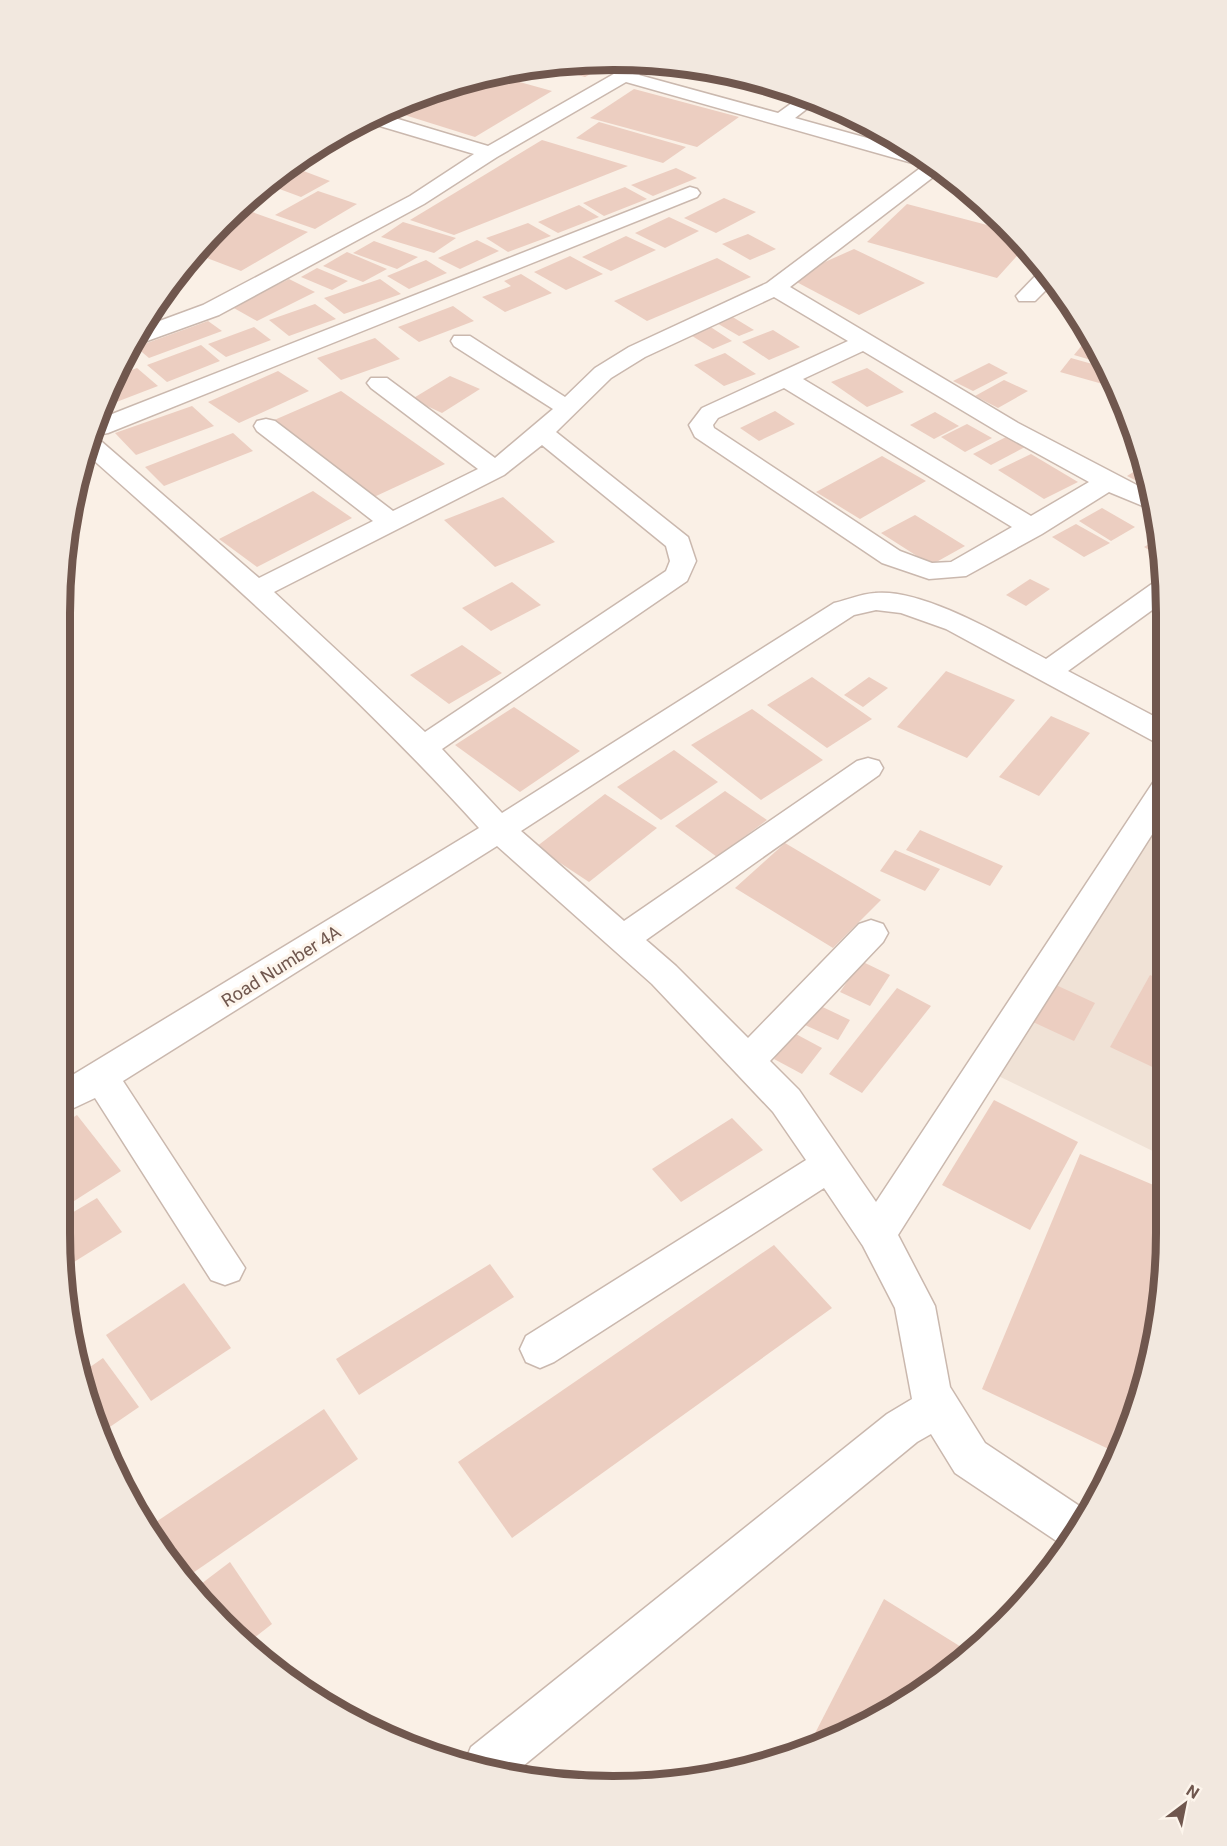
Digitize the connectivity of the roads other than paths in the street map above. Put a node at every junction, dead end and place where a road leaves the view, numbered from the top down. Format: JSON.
{"nodes":[{"id":1,"x":632,"y":71,"type":"edge"},
{"id":2,"x":623,"y":76,"type":"junction"},
{"id":3,"x":802,"y":104,"type":"edge"},
{"id":4,"x":782,"y":119,"type":"junction"},
{"id":5,"x":384,"y":121,"type":"edge"},
{"id":6,"x":490,"y":153,"type":"junction"},
{"id":7,"x":902,"y":154,"type":"edge"},
{"id":8,"x":928,"y":171,"type":"edge"},
{"id":9,"x":690,"y":193,"type":"dead end"},
{"id":10,"x":1043,"y":281,"type":"edge"},
{"id":11,"x":775,"y":288,"type":"junction"},
{"id":12,"x":1027,"y":296,"type":"dead end"},
{"id":13,"x":149,"y":332,"type":"edge"},
{"id":14,"x":462,"y":341,"type":"dead end"},
{"id":15,"x":866,"y":341,"type":"junction"},
{"id":16,"x":786,"y":378,"type":"junction"},
{"id":17,"x":379,"y":383,"type":"dead end"},
{"id":18,"x":567,"y":408,"type":"junction"},
{"id":19,"x":104,"y":426,"type":"edge"},
{"id":20,"x":266,"y":426,"type":"dead end"},
{"id":21,"x":542,"y":433,"type":"junction"},
{"id":22,"x":96,"y":463,"type":"edge"},
{"id":23,"x":495,"y":470,"type":"junction"},
{"id":24,"x":1107,"y":482,"type":"junction"},
{"id":25,"x":1144,"y":499,"type":"edge"},
{"id":26,"x":392,"y":523,"type":"junction"},
{"id":27,"x":1033,"y":528,"type":"junction"},
{"id":28,"x":256,"y":590,"type":"junction"},
{"id":29,"x":1155,"y":595,"type":"edge"},
{"id":30,"x":1048,"y":672,"type":"junction"},
{"id":31,"x":1156,"y":730,"type":"edge"},
{"id":32,"x":423,"y":747,"type":"junction"},
{"id":33,"x":868,"y":768,"type":"dead end"},
{"id":34,"x":1156,"y":803,"type":"edge"},
{"id":35,"x":500,"y":830,"type":"junction"},
{"id":36,"x":871,"y":933,"type":"dead end"},
{"id":37,"x":624,"y":938,"type":"junction"},
{"id":38,"x":748,"y":1061,"type":"junction"},
{"id":39,"x":101,"y":1077,"type":"junction"},
{"id":40,"x":70,"y":1094,"type":"edge"},
{"id":41,"x":829,"y":1165,"type":"junction"},
{"id":42,"x":878,"y":1234,"type":"junction"},
{"id":43,"x":225,"y":1268,"type":"dead end"},
{"id":44,"x":540,"y":1349,"type":"dead end"},
{"id":45,"x":938,"y":1407,"type":"junction"},
{"id":46,"x":1070,"y":1526,"type":"edge"},
{"id":47,"x":491,"y":1761,"type":"edge"}],
"edges":[{"from":1,"to":2,"type":"street"},
{"from":2,"to":4,"type":"street"},
{"from":2,"to":6,"type":"street"},
{"from":3,"to":4,"type":"street"},
{"from":4,"to":7,"type":"street"},
{"from":5,"to":6,"type":"street"},
{"from":6,"to":13,"type":"street"},
{"from":8,"to":11,"type":"street"},
{"from":9,"to":19,"type":"street"},
{"from":10,"to":12,"type":"street"},
{"from":11,"to":15,"type":"street"},
{"from":11,"to":18,"type":"street"},
{"from":14,"to":18,"type":"street"},
{"from":15,"to":16,"type":"street"},
{"from":15,"to":24,"type":"street"},
{"from":16,"to":27,"type":"street"},
{"from":16,"to":27,"type":"street"},
{"from":17,"to":23,"type":"street"},
{"from":18,"to":21,"type":"street"},
{"from":20,"to":26,"type":"street"},
{"from":21,"to":23,"type":"street"},
{"from":21,"to":32,"type":"street"},
{"from":22,"to":28,"type":"street"},
{"from":23,"to":26,"type":"street"},
{"from":24,"to":25,"type":"street"},
{"from":24,"to":27,"type":"street"},
{"from":26,"to":28,"type":"street"},
{"from":28,"to":32,"type":"street"},
{"from":29,"to":30,"type":"street"},
{"from":30,"to":31,"type":"street","name":"Road Number 4A"},
{"from":30,"to":35,"type":"street","name":"Road Number 4A"},
{"from":32,"to":35,"type":"street"},
{"from":33,"to":37,"type":"street"},
{"from":34,"to":42,"type":"street"},
{"from":35,"to":37,"type":"street"},
{"from":35,"to":39,"type":"street","name":"Road Number 4A"},
{"from":36,"to":38,"type":"street"},
{"from":37,"to":38,"type":"street"},
{"from":38,"to":41,"type":"street"},
{"from":39,"to":40,"type":"street","name":"Road Number 4A"},
{"from":39,"to":43,"type":"street"},
{"from":41,"to":42,"type":"street"},
{"from":41,"to":44,"type":"street"},
{"from":42,"to":45,"type":"street"},
{"from":45,"to":46,"type":"street"},
{"from":45,"to":47,"type":"street"}]}
